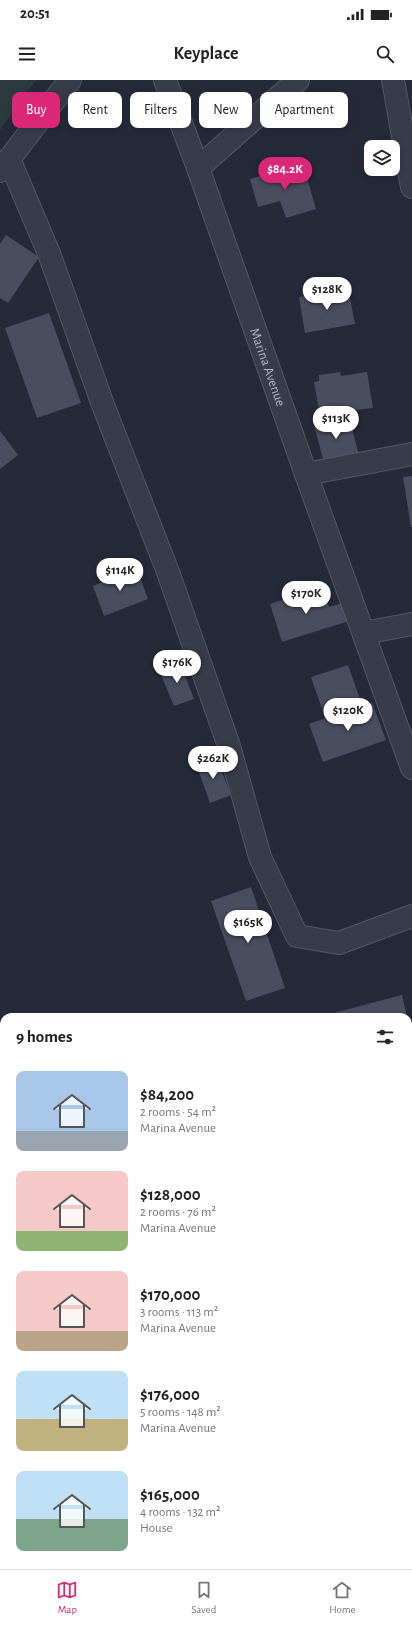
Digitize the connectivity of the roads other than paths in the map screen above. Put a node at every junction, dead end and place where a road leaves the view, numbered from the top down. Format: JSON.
{"nodes":[{"id":1,"x":70,"y":80,"type":"edge"},
{"id":2,"x":165,"y":80,"type":"edge"},
{"id":3,"x":298,"y":80,"type":"edge"},
{"id":4,"x":393,"y":80,"type":"edge"},
{"id":5,"x":5,"y":165,"type":"edge"},
{"id":6,"x":198,"y":168,"type":"junction"},
{"id":7,"x":412,"y":187,"type":"edge"},
{"id":8,"x":412,"y":454,"type":"edge"},
{"id":9,"x":306,"y":474,"type":"junction"},
{"id":10,"x":412,"y":624,"type":"edge"},
{"id":11,"x":364,"y":633,"type":"junction"},
{"id":12,"x":412,"y":768,"type":"edge"},
{"id":13,"x":412,"y":916,"type":"edge"}],
"edges":[{"from":1,"to":5,"type":"street"},
{"from":2,"to":6,"type":"street","name":"Marina Avenue"},
{"from":3,"to":6,"type":"street"},
{"from":4,"to":7,"type":"street"},
{"from":5,"to":13,"type":"street"},
{"from":6,"to":9,"type":"street","name":"Marina Avenue"},
{"from":8,"to":9,"type":"street"},
{"from":9,"to":11,"type":"street","name":"Marina Avenue"},
{"from":10,"to":11,"type":"street"},
{"from":11,"to":12,"type":"street","name":"Marina Avenue"}]}
